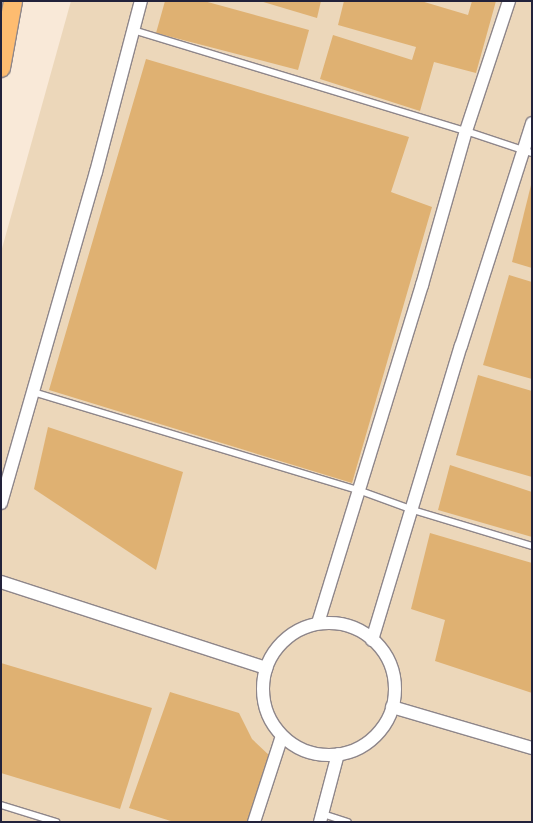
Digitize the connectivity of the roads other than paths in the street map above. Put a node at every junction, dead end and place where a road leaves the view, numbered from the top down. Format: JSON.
{"nodes":[{"id":1,"x":13,"y":1,"type":"edge"},
{"id":2,"x":142,"y":1,"type":"edge"},
{"id":3,"x":509,"y":1,"type":"edge"},
{"id":4,"x":133,"y":30,"type":"junction"},
{"id":5,"x":1,"y":68,"type":"edge"},
{"id":6,"x":532,"y":123,"type":"edge"},
{"id":7,"x":466,"y":131,"type":"junction"},
{"id":8,"x":528,"y":152,"type":"edge"},
{"id":9,"x":33,"y":392,"type":"junction"},
{"id":10,"x":358,"y":490,"type":"junction"},
{"id":11,"x":1,"y":503,"type":"edge"},
{"id":12,"x":413,"y":510,"type":"junction"},
{"id":13,"x":532,"y":546,"type":"edge"},
{"id":14,"x":1,"y":582,"type":"edge"},
{"id":15,"x":318,"y":623,"type":"junction"},
{"id":16,"x":372,"y":640,"type":"junction"},
{"id":17,"x":266,"y":668,"type":"junction"},
{"id":18,"x":392,"y":706,"type":"junction"},
{"id":19,"x":282,"y":736,"type":"junction"},
{"id":20,"x":532,"y":748,"type":"edge"},
{"id":21,"x":338,"y":754,"type":"junction"},
{"id":22,"x":1,"y":805,"type":"edge"},
{"id":23,"x":322,"y":818,"type":"edge"},
{"id":24,"x":56,"y":822,"type":"edge"},
{"id":25,"x":254,"y":822,"type":"edge"},
{"id":26,"x":348,"y":822,"type":"edge"}],
"edges":[{"from":1,"to":5,"type":"main road"},
{"from":2,"to":4,"type":"street"},
{"from":3,"to":7,"type":"street"},
{"from":4,"to":7,"type":"lane"},
{"from":4,"to":9,"type":"street"},
{"from":6,"to":8,"type":"street"},
{"from":7,"to":8,"type":"lane"},
{"from":7,"to":10,"type":"street"},
{"from":8,"to":12,"type":"street"},
{"from":9,"to":10,"type":"lane"},
{"from":9,"to":11,"type":"street"},
{"from":10,"to":12,"type":"lane"},
{"from":10,"to":15,"type":"street"},
{"from":12,"to":13,"type":"lane"},
{"from":12,"to":16,"type":"street"},
{"from":14,"to":17,"type":"street"},
{"from":15,"to":16,"type":"street"},
{"from":15,"to":17,"type":"street"},
{"from":16,"to":18,"type":"street"},
{"from":17,"to":19,"type":"street"},
{"from":18,"to":20,"type":"street"},
{"from":18,"to":21,"type":"street"},
{"from":19,"to":21,"type":"street"},
{"from":19,"to":25,"type":"street"},
{"from":21,"to":23,"type":"street"},
{"from":22,"to":24,"type":"lane"},
{"from":23,"to":26,"type":"lane"}]}
